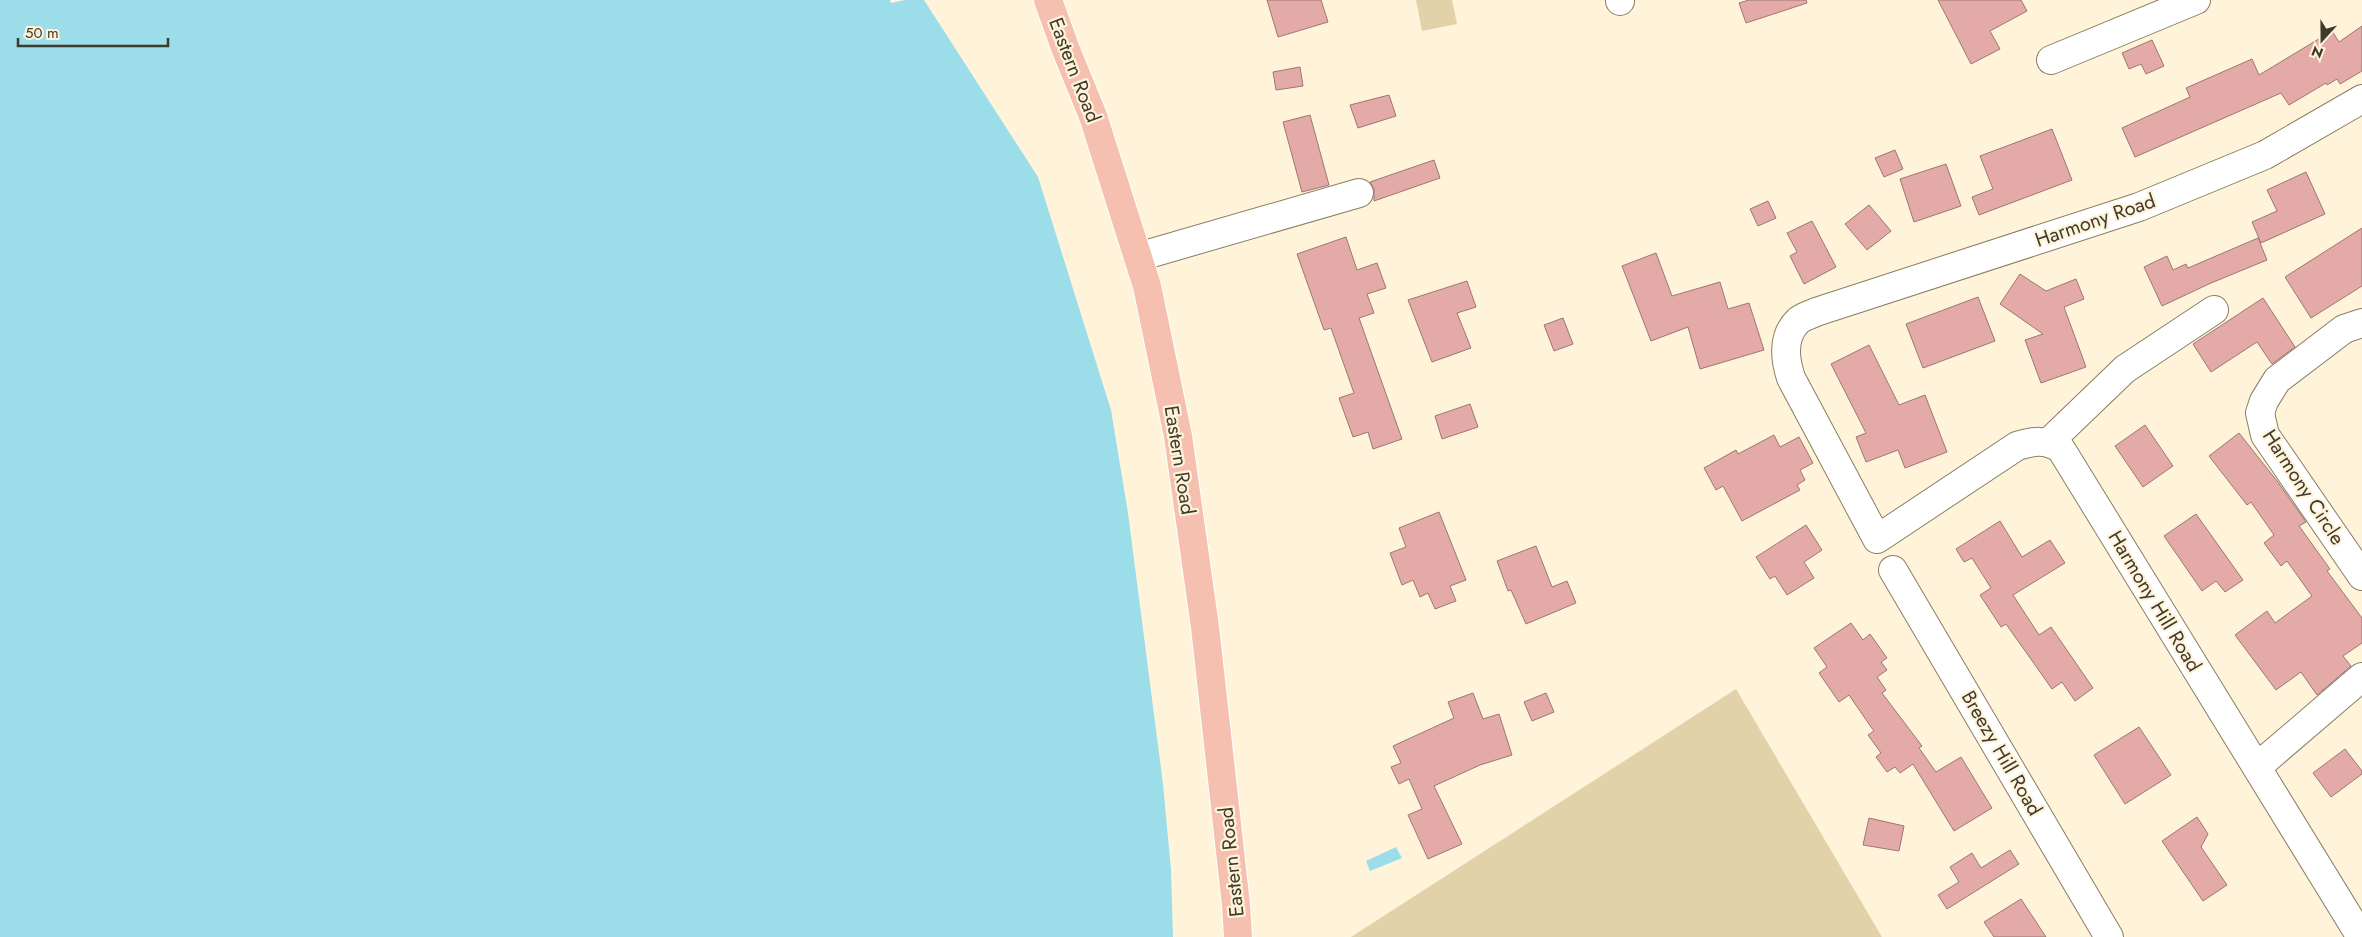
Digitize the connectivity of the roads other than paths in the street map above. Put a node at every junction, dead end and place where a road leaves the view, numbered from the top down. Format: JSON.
{"nodes":[{"id":1,"x":1048,"y":0,"type":"edge"},
{"id":2,"x":2196,"y":0,"type":"edge"},
{"id":3,"x":2051,"y":60,"type":"dead end"},
{"id":4,"x":2362,"y":99,"type":"edge"},
{"id":5,"x":1359,"y":193,"type":"dead end"},
{"id":6,"x":1138,"y":257,"type":"junction"},
{"id":7,"x":2214,"y":310,"type":"dead end"},
{"id":8,"x":2362,"y":323,"type":"edge"},
{"id":9,"x":2050,"y":442,"type":"junction"},
{"id":10,"x":1893,"y":570,"type":"dead end"},
{"id":11,"x":2362,"y":576,"type":"edge"},
{"id":12,"x":2362,"y":677,"type":"edge"},
{"id":13,"x":2256,"y":766,"type":"junction"},
{"id":14,"x":1238,"y":937,"type":"edge"},
{"id":15,"x":2109,"y":937,"type":"edge"},
{"id":16,"x":2360,"y":937,"type":"edge"}],
"edges":[{"from":1,"to":6,"type":"highway","name":"Eastern Road"},
{"from":2,"to":3,"type":"street"},
{"from":4,"to":9,"type":"street","name":"Harmony Road"},
{"from":5,"to":6,"type":"street"},
{"from":6,"to":14,"type":"highway","name":"Eastern Road"},
{"from":7,"to":9,"type":"street"},
{"from":8,"to":11,"type":"street","name":"Harmony Circle"},
{"from":9,"to":13,"type":"street","name":"Harmony Hill Road"},
{"from":10,"to":15,"type":"street","name":"Breezy Hill Road"},
{"from":12,"to":13,"type":"street"},
{"from":13,"to":16,"type":"street","name":"Harmony Hill Road"}]}
